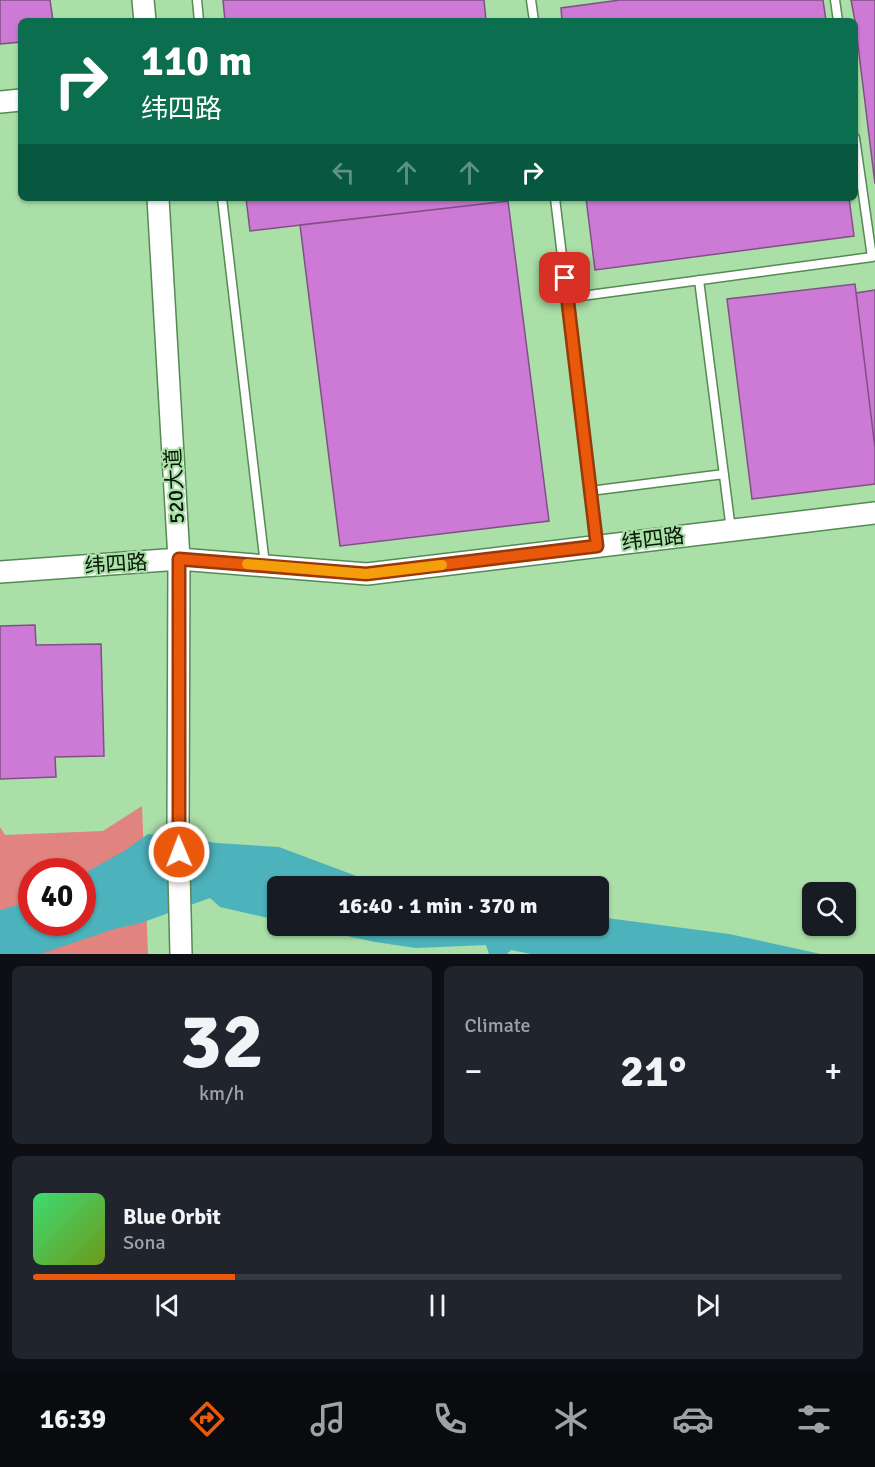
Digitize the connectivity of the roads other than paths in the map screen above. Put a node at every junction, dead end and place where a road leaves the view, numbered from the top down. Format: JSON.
{"nodes":[{"id":1,"x":142,"y":0,"type":"edge"},
{"id":2,"x":197,"y":0,"type":"edge"},
{"id":3,"x":531,"y":0,"type":"edge"},
{"id":4,"x":835,"y":0,"type":"edge"},
{"id":5,"x":145,"y":18,"type":"edge"},
{"id":6,"x":200,"y":18,"type":"edge"},
{"id":7,"x":534,"y":18,"type":"edge"},
{"id":8,"x":838,"y":18,"type":"edge"},
{"id":9,"x":18,"y":100,"type":"edge"},
{"id":10,"x":0,"y":102,"type":"edge"},
{"id":11,"x":858,"y":159,"type":"edge"},
{"id":12,"x":158,"y":201,"type":"edge"},
{"id":13,"x":222,"y":201,"type":"edge"},
{"id":14,"x":555,"y":201,"type":"edge"},
{"id":15,"x":699,"y":280,"type":"junction"},
{"id":16,"x":567,"y":298,"type":"junction"},
{"id":17,"x":724,"y":474,"type":"junction"},
{"id":18,"x":590,"y":491,"type":"junction"},
{"id":19,"x":875,"y":513,"type":"edge"},
{"id":20,"x":731,"y":530,"type":"junction"},
{"id":21,"x":597,"y":546,"type":"junction"},
{"id":22,"x":179,"y":559,"type":"junction"},
{"id":23,"x":265,"y":565,"type":"junction"},
{"id":24,"x":0,"y":572,"type":"edge"},
{"id":25,"x":181,"y":954,"type":"edge"}],
"edges":[{"from":1,"to":5,"type":"street"},
{"from":2,"to":6,"type":"lane"},
{"from":3,"to":7,"type":"lane"},
{"from":4,"to":8,"type":"lane"},
{"from":9,"to":10,"type":"street"},
{"from":11,"to":15,"type":"lane"},
{"from":12,"to":22,"type":"street","name":"520大道"},
{"from":13,"to":23,"type":"lane"},
{"from":14,"to":16,"type":"lane"},
{"from":15,"to":16,"type":"lane"},
{"from":15,"to":17,"type":"lane"},
{"from":16,"to":18,"type":"lane"},
{"from":17,"to":18,"type":"lane"},
{"from":17,"to":20,"type":"lane"},
{"from":18,"to":21,"type":"lane"},
{"from":19,"to":20,"type":"street","name":"纬四路"},
{"from":20,"to":21,"type":"street","name":"纬四路"},
{"from":21,"to":23,"type":"street","name":"纬四路"},
{"from":22,"to":23,"type":"street","name":"纬四路"},
{"from":22,"to":24,"type":"street","name":"纬四路"},
{"from":22,"to":25,"type":"street","name":"520大道"}]}
